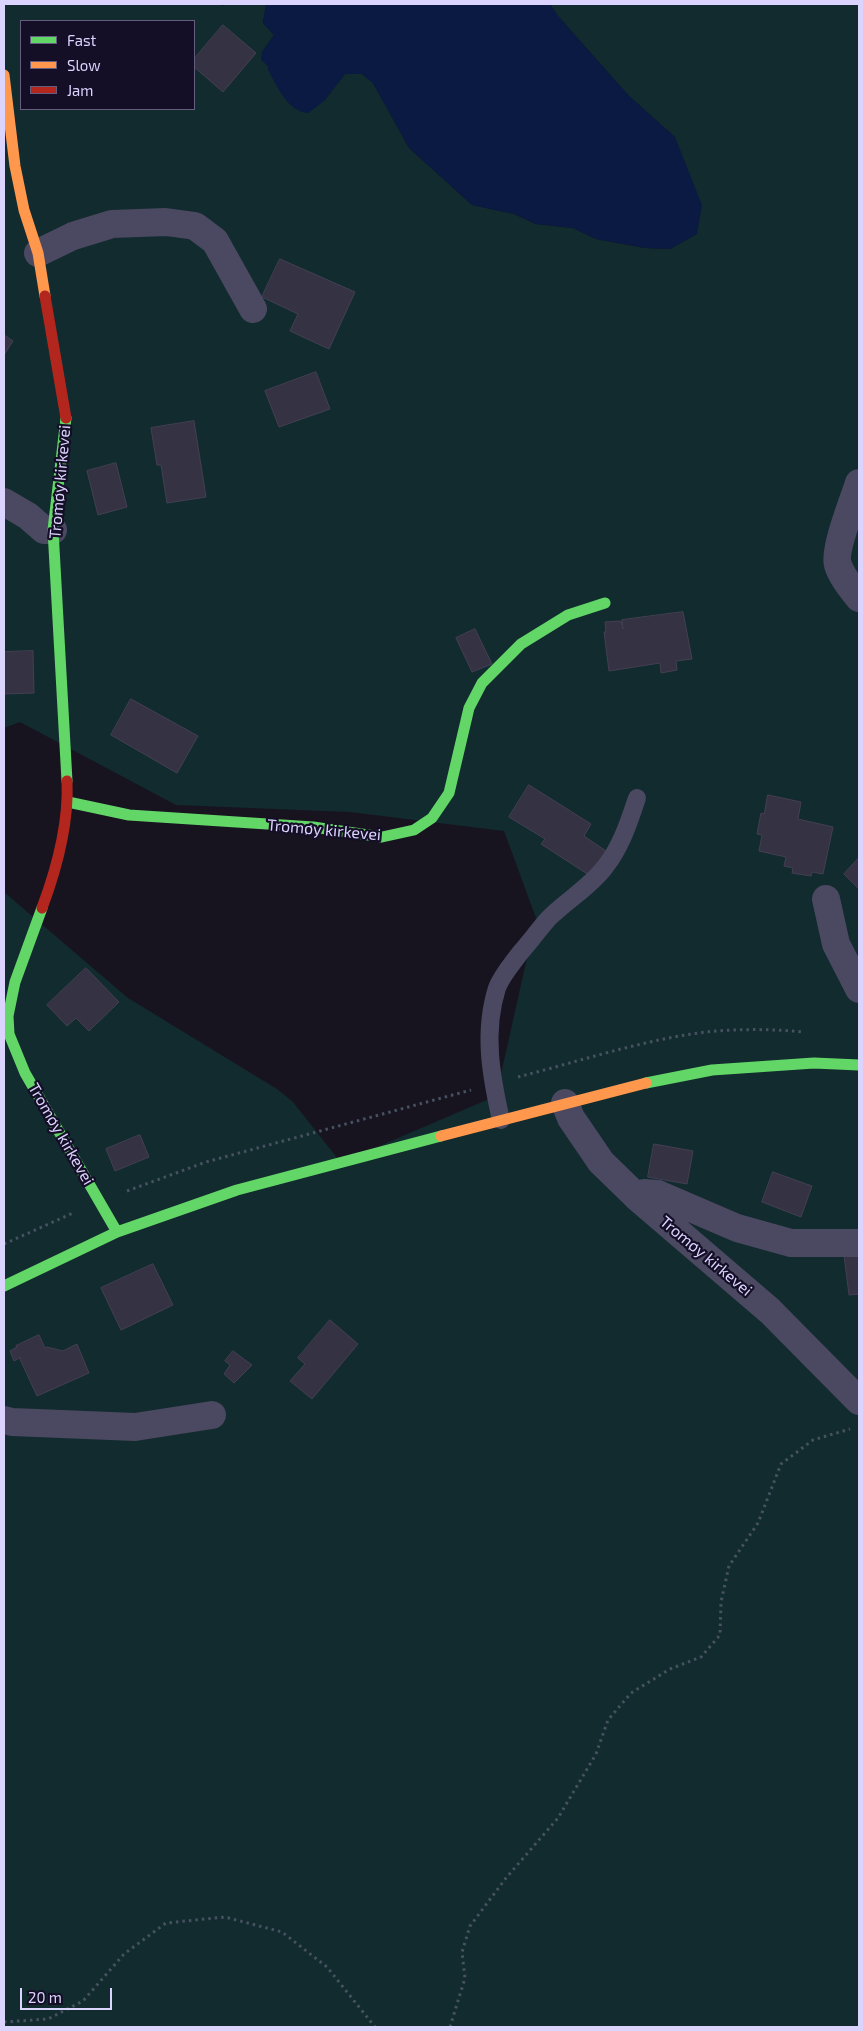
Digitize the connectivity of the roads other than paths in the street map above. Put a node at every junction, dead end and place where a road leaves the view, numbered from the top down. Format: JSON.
{"nodes":[{"id":1,"x":4,"y":75,"type":"edge"},
{"id":2,"x":38,"y":253,"type":"junction"},
{"id":3,"x":253,"y":309,"type":"dead end"},
{"id":4,"x":859,"y":483,"type":"edge"},
{"id":5,"x":4,"y":502,"type":"edge"},
{"id":6,"x":53,"y":530,"type":"junction"},
{"id":7,"x":859,"y":598,"type":"edge"},
{"id":8,"x":605,"y":603,"type":"dead end"},
{"id":9,"x":637,"y":798,"type":"dead end"},
{"id":10,"x":68,"y":802,"type":"junction"},
{"id":11,"x":826,"y":898,"type":"dead end"},
{"id":12,"x":859,"y":989,"type":"edge"},
{"id":13,"x":859,"y":1065,"type":"edge"},
{"id":14,"x":565,"y":1103,"type":"junction"},
{"id":15,"x":501,"y":1120,"type":"junction"},
{"id":16,"x":637,"y":1197,"type":"junction"},
{"id":17,"x":117,"y":1232,"type":"junction"},
{"id":18,"x":859,"y":1243,"type":"edge"},
{"id":19,"x":4,"y":1286,"type":"edge"},
{"id":20,"x":856,"y":1413,"type":"edge"},
{"id":21,"x":212,"y":1415,"type":"dead end"},
{"id":22,"x":4,"y":1420,"type":"edge"}],
"edges":[{"from":1,"to":2,"type":"street","name":"Tromøy kirkevei"},
{"from":2,"to":3,"type":"street"},
{"from":2,"to":6,"type":"street","name":"Tromøy kirkevei"},
{"from":4,"to":7,"type":"street"},
{"from":5,"to":6,"type":"street"},
{"from":6,"to":10,"type":"street","name":"Tromøy kirkevei"},
{"from":8,"to":10,"type":"street","name":"Tromøy kirkevei"},
{"from":9,"to":15,"type":"lane"},
{"from":10,"to":17,"type":"street","name":"Tromøy kirkevei"},
{"from":11,"to":12,"type":"street"},
{"from":13,"to":14,"type":"street"},
{"from":14,"to":15,"type":"street"},
{"from":14,"to":16,"type":"street","name":"Tromøy kirkevei"},
{"from":15,"to":17,"type":"street"},
{"from":16,"to":18,"type":"street"},
{"from":16,"to":20,"type":"street","name":"Tromøy kirkevei"},
{"from":17,"to":19,"type":"street"},
{"from":21,"to":22,"type":"street"}]}
